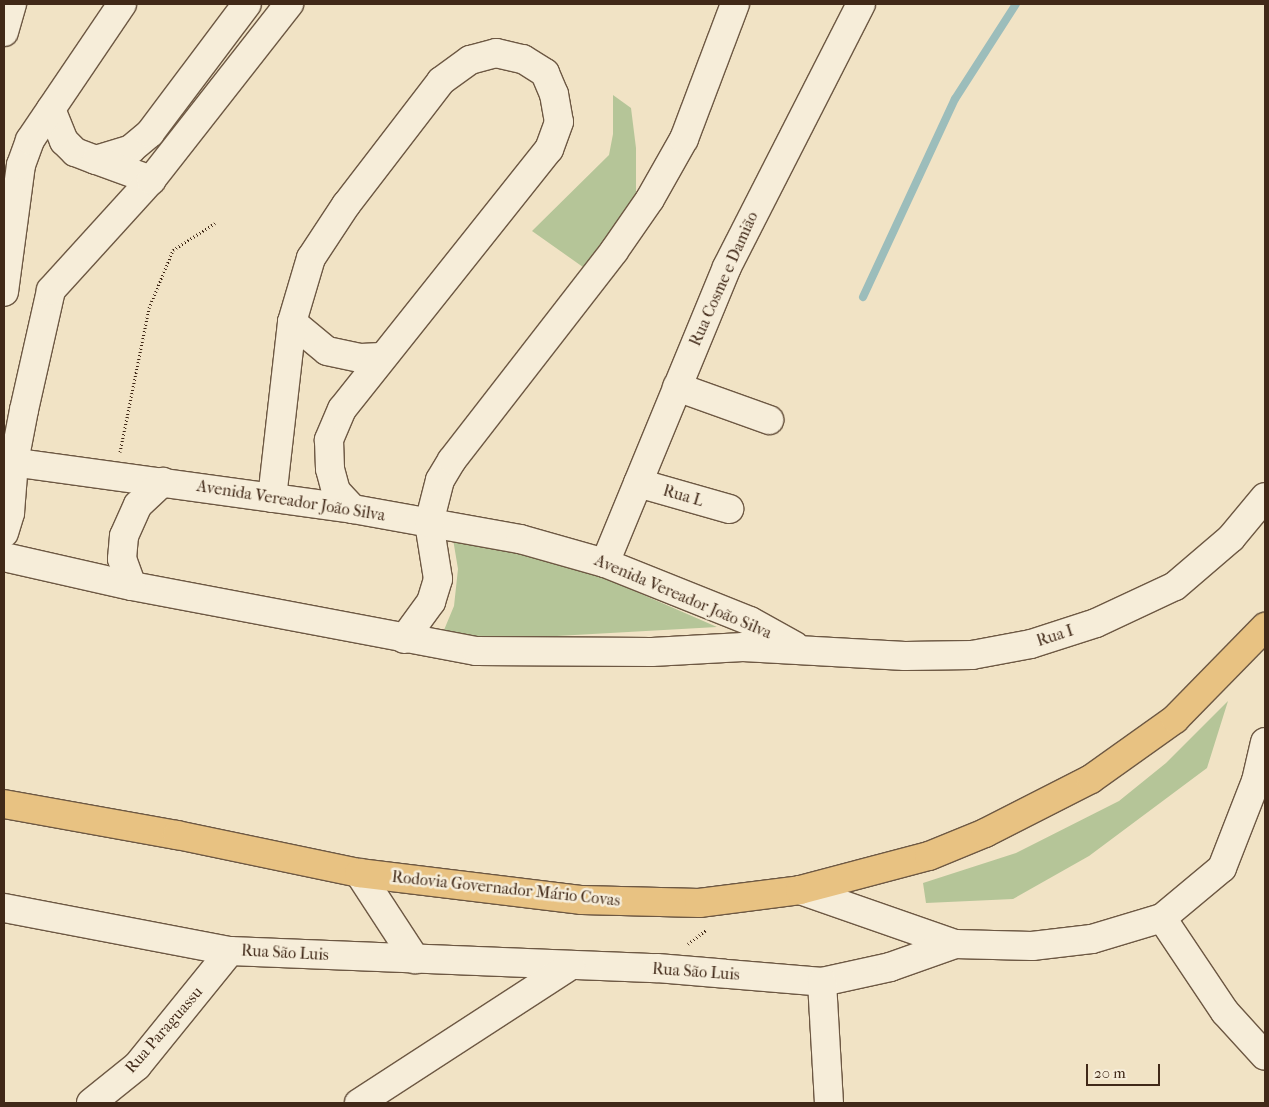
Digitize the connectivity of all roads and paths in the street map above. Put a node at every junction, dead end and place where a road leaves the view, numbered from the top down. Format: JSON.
{"nodes":[{"id":1,"x":12,"y":4,"type":"edge"},
{"id":2,"x":122,"y":4,"type":"edge"},
{"id":3,"x":247,"y":4,"type":"edge"},
{"id":4,"x":289,"y":4,"type":"edge"},
{"id":5,"x":735,"y":4,"type":"edge"},
{"id":6,"x":862,"y":4,"type":"edge"},
{"id":7,"x":4,"y":32,"type":"edge"},
{"id":8,"x":51,"y":108,"type":"junction"},
{"id":9,"x":96,"y":160,"type":"junction"},
{"id":10,"x":151,"y":180,"type":"junction"},
{"id":11,"x":215,"y":223,"type":"dead end"},
{"id":12,"x":4,"y":292,"type":"edge"},
{"id":13,"x":292,"y":322,"type":"junction"},
{"id":14,"x":381,"y":357,"type":"junction"},
{"id":15,"x":677,"y":387,"type":"junction"},
{"id":16,"x":769,"y":420,"type":"dead end"},
{"id":17,"x":119,"y":456,"type":"dead end"},
{"id":18,"x":9,"y":462,"type":"edge"},
{"id":19,"x":163,"y":482,"type":"junction"},
{"id":20,"x":638,"y":483,"type":"junction"},
{"id":21,"x":1265,"y":497,"type":"edge"},
{"id":22,"x":272,"y":498,"type":"junction"},
{"id":23,"x":353,"y":509,"type":"junction"},
{"id":24,"x":729,"y":509,"type":"dead end"},
{"id":25,"x":429,"y":523,"type":"junction"},
{"id":26,"x":4,"y":533,"type":"edge"},
{"id":27,"x":4,"y":556,"type":"edge"},
{"id":28,"x":605,"y":563,"type":"junction"},
{"id":29,"x":132,"y":586,"type":"junction"},
{"id":30,"x":1265,"y":627,"type":"edge"},
{"id":31,"x":404,"y":639,"type":"junction"},
{"id":32,"x":800,"y":649,"type":"junction"},
{"id":33,"x":1265,"y":742,"type":"edge"},
{"id":34,"x":4,"y":804,"type":"edge"},
{"id":35,"x":360,"y":873,"type":"junction"},
{"id":36,"x":800,"y":890,"type":"junction"},
{"id":37,"x":4,"y":908,"type":"edge"},
{"id":38,"x":1162,"y":918,"type":"junction"},
{"id":39,"x":709,"y":927,"type":"dead end"},
{"id":40,"x":955,"y":944,"type":"junction"},
{"id":41,"x":230,"y":951,"type":"junction"},
{"id":42,"x":415,"y":959,"type":"junction"},
{"id":43,"x":570,"y":966,"type":"junction"},
{"id":44,"x":657,"y":968,"type":"junction"},
{"id":45,"x":822,"y":982,"type":"junction"},
{"id":46,"x":1265,"y":1056,"type":"edge"},
{"id":47,"x":91,"y":1103,"type":"edge"},
{"id":48,"x":359,"y":1103,"type":"edge"},
{"id":49,"x":830,"y":1103,"type":"edge"}],
"edges":[{"from":1,"to":7,"type":"street"},
{"from":2,"to":8,"type":"street"},
{"from":3,"to":9,"type":"street"},
{"from":4,"to":10,"type":"street"},
{"from":5,"to":25,"type":"street"},
{"from":6,"to":15,"type":"street","name":"Rua Cosme e Damião"},
{"from":8,"to":9,"type":"street"},
{"from":8,"to":12,"type":"street"},
{"from":9,"to":10,"type":"street"},
{"from":10,"to":18,"type":"street"},
{"from":11,"to":17,"type":"path"},
{"from":13,"to":14,"type":"street"},
{"from":13,"to":14,"type":"street"},
{"from":13,"to":22,"type":"street"},
{"from":14,"to":23,"type":"street"},
{"from":15,"to":16,"type":"street"},
{"from":15,"to":20,"type":"street","name":"Rua Cosme e Damião"},
{"from":18,"to":19,"type":"street","name":"Avenida Vereador João Silva"},
{"from":18,"to":26,"type":"street"},
{"from":19,"to":22,"type":"street","name":"Avenida Vereador João Silva"},
{"from":19,"to":29,"type":"street"},
{"from":20,"to":24,"type":"street","name":"Rua L"},
{"from":20,"to":28,"type":"street","name":"Rua Cosme e Damião"},
{"from":21,"to":32,"type":"street","name":"Rua I"},
{"from":22,"to":23,"type":"street","name":"Avenida Vereador João Silva"},
{"from":23,"to":25,"type":"street","name":"Avenida Vereador João Silva"},
{"from":25,"to":28,"type":"street","name":"Avenida Vereador João Silva"},
{"from":25,"to":31,"type":"street"},
{"from":27,"to":29,"type":"street","name":"Avenida Vereador João Silva"},
{"from":28,"to":32,"type":"street","name":"Avenida Vereador João Silva"},
{"from":29,"to":31,"type":"street","name":"Avenida Vereador João Silva"},
{"from":30,"to":36,"type":"highway","name":"Rodovia Governador Mário Covas"},
{"from":31,"to":32,"type":"street","name":"Avenida Vereador João Silva"},
{"from":33,"to":38,"type":"street"},
{"from":34,"to":35,"type":"highway","name":"Rodovia Governador Mário Covas"},
{"from":35,"to":36,"type":"highway","name":"Rodovia Governador Mário Covas"},
{"from":35,"to":42,"type":"street"},
{"from":36,"to":40,"type":"street"},
{"from":37,"to":41,"type":"street","name":"Rua São Luis"},
{"from":38,"to":40,"type":"street"},
{"from":38,"to":46,"type":"street"},
{"from":39,"to":44,"type":"path"},
{"from":40,"to":45,"type":"street","name":"Rua São Luis"},
{"from":41,"to":42,"type":"street","name":"Rua São Luis"},
{"from":41,"to":47,"type":"street","name":"Rua Paraguassu"},
{"from":42,"to":43,"type":"street","name":"Rua São Luis"},
{"from":43,"to":44,"type":"street","name":"Rua São Luis"},
{"from":43,"to":48,"type":"street"},
{"from":44,"to":45,"type":"street","name":"Rua São Luis"},
{"from":45,"to":49,"type":"street"}]}
